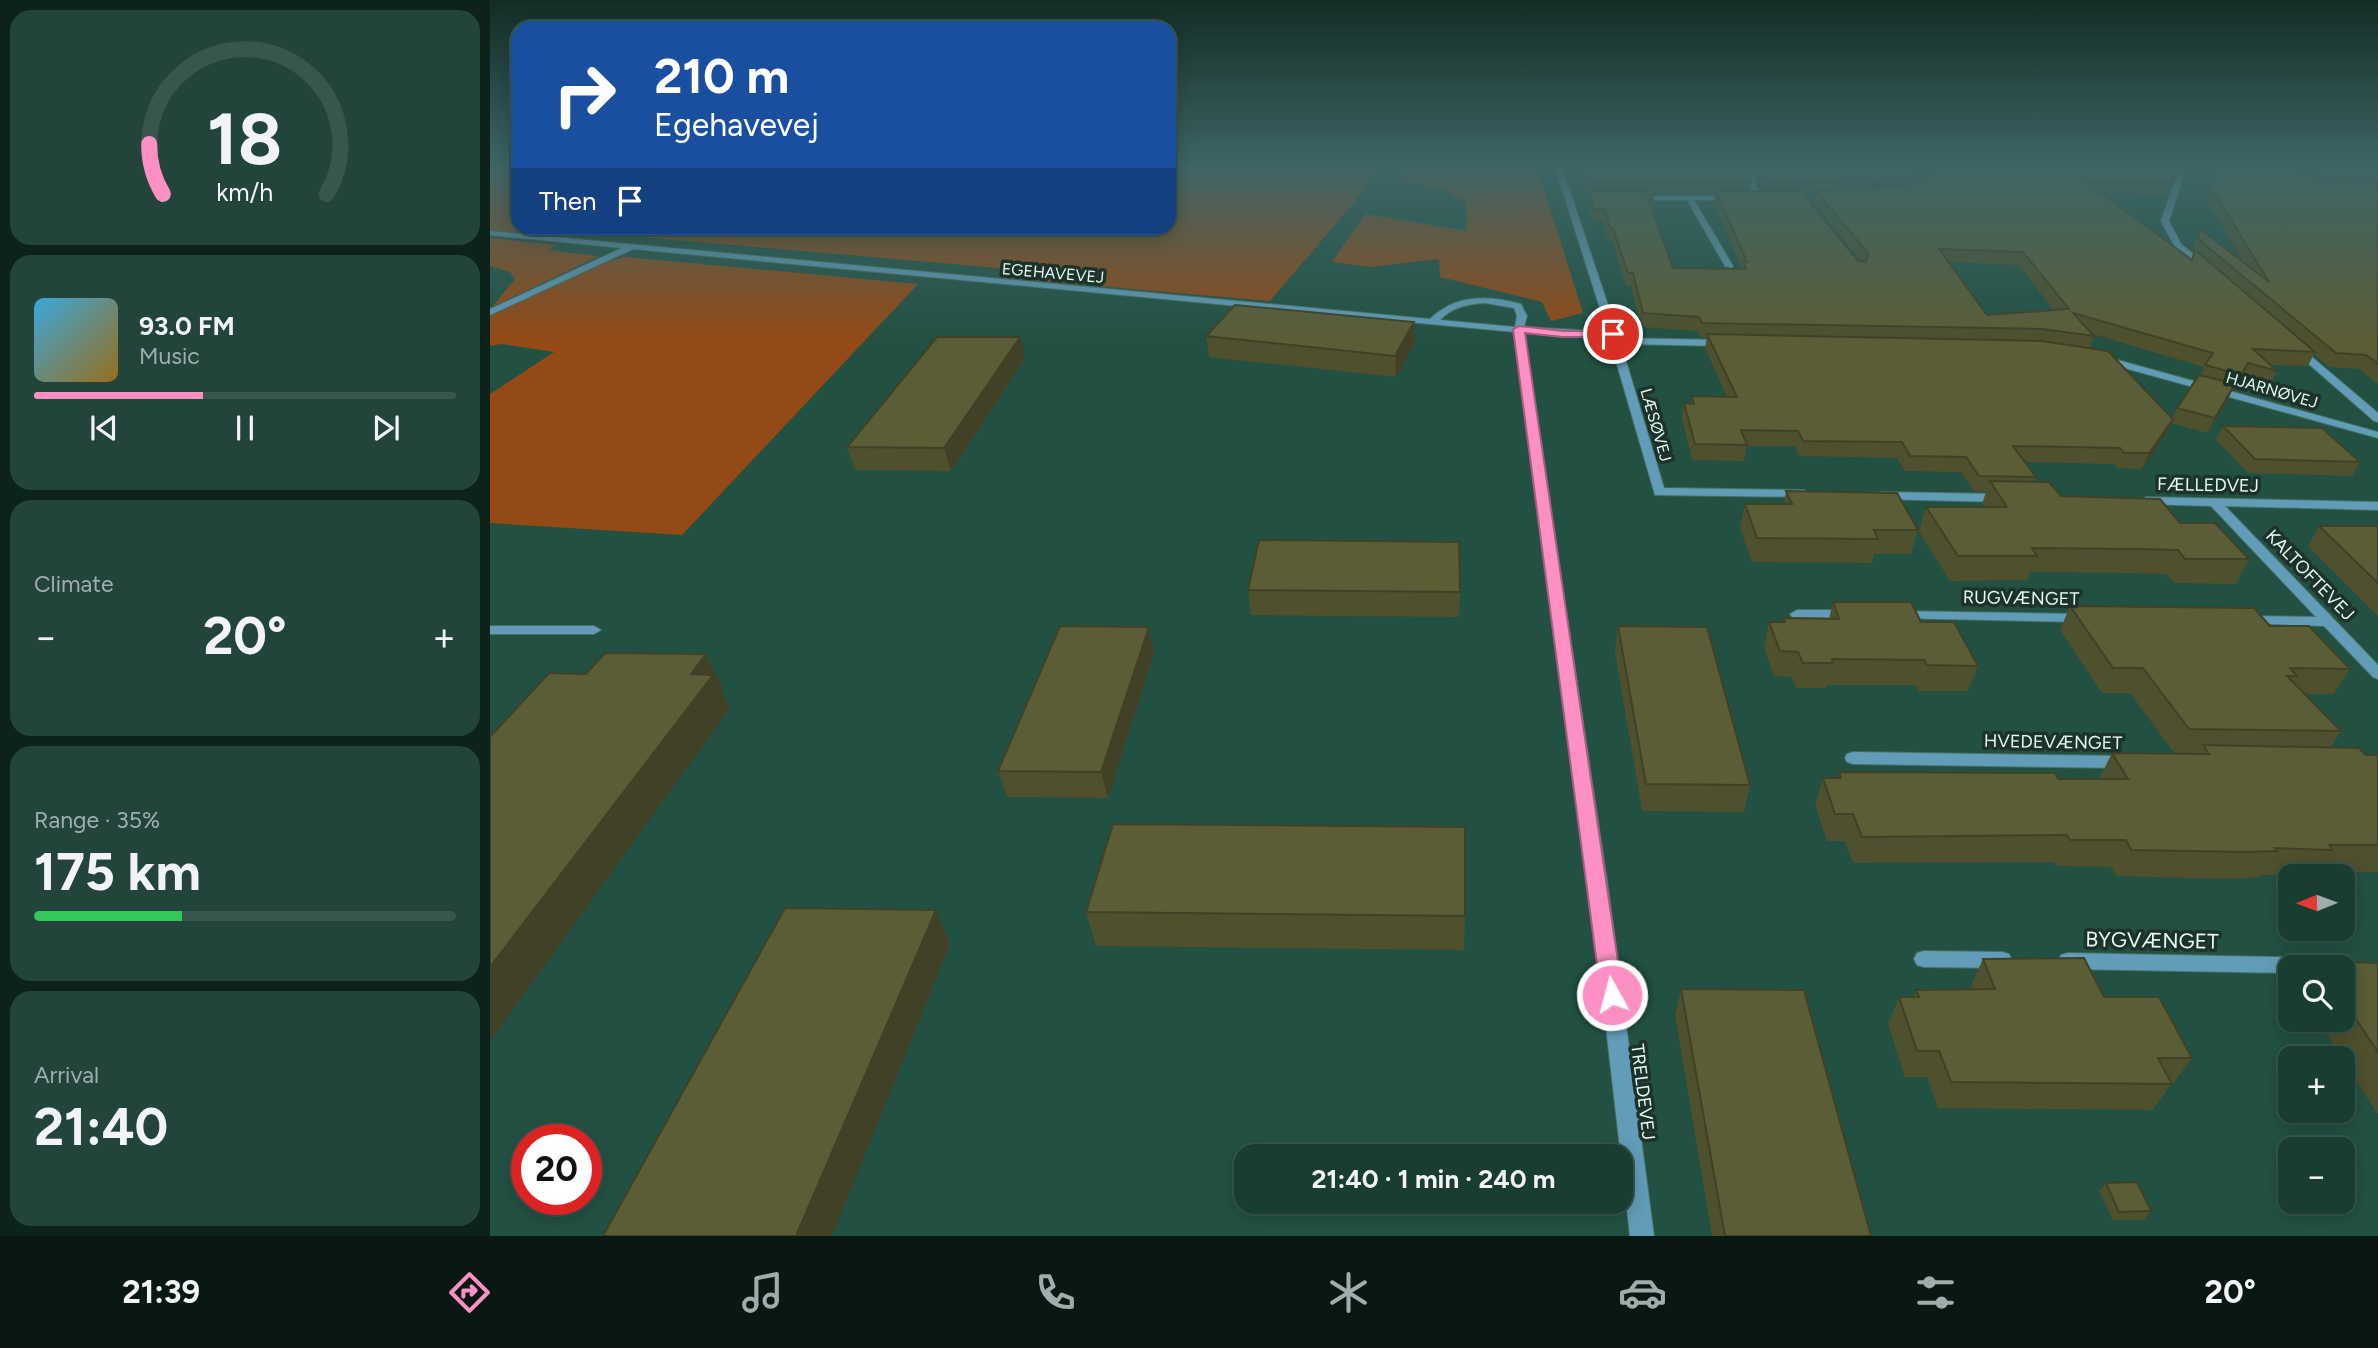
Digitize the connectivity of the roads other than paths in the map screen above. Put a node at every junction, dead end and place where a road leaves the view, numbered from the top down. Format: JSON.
{"nodes":[{"id":1,"x":1578,"y":225,"type":"edge"},
{"id":2,"x":1705,"y":225,"type":"edge"},
{"id":3,"x":2167,"y":225,"type":"edge"},
{"id":4,"x":490,"y":233,"type":"edge"},
{"id":5,"x":631,"y":247,"type":"junction"},
{"id":6,"x":1729,"y":266,"type":"edge"},
{"id":7,"x":2210,"y":272,"type":"edge"},
{"id":8,"x":490,"y":312,"type":"edge"},
{"id":9,"x":1433,"y":321,"type":"junction"},
{"id":10,"x":1519,"y":329,"type":"junction"},
{"id":11,"x":1614,"y":338,"type":"junction"},
{"id":12,"x":1738,"y":344,"type":"edge"},
{"id":13,"x":2294,"y":346,"type":"edge"},
{"id":14,"x":2089,"y":355,"type":"edge"},
{"id":15,"x":2378,"y":419,"type":"edge"},
{"id":16,"x":2378,"y":435,"type":"edge"},
{"id":17,"x":1824,"y":495,"type":"edge"},
{"id":18,"x":1866,"y":495,"type":"edge"},
{"id":19,"x":2014,"y":498,"type":"edge"},
{"id":20,"x":2135,"y":501,"type":"edge"},
{"id":21,"x":2215,"y":503,"type":"junction"},
{"id":22,"x":2378,"y":506,"type":"edge"},
{"id":23,"x":1797,"y":614,"type":"dead end"},
{"id":24,"x":2099,"y":618,"type":"edge"},
{"id":25,"x":2234,"y":620,"type":"edge"},
{"id":26,"x":2328,"y":622,"type":"junction"},
{"id":27,"x":490,"y":630,"type":"edge"},
{"id":28,"x":594,"y":630,"type":"dead end"},
{"id":29,"x":2378,"y":674,"type":"edge"},
{"id":30,"x":1853,"y":758,"type":"dead end"},
{"id":31,"x":2149,"y":762,"type":"edge"},
{"id":32,"x":1924,"y":959,"type":"dead end"},
{"id":33,"x":2019,"y":961,"type":"edge"},
{"id":34,"x":2046,"y":961,"type":"edge"},
{"id":35,"x":2356,"y":967,"type":"edge"},
{"id":36,"x":1642,"y":1236,"type":"edge"}],
"edges":[{"from":1,"to":11,"type":"street","name":"LÆSØVEJ"},
{"from":2,"to":6,"type":"street"},
{"from":3,"to":7,"type":"street"},
{"from":4,"to":5,"type":"street","name":"EGEHAVEVEJ"},
{"from":5,"to":8,"type":"street"},
{"from":5,"to":9,"type":"street","name":"EGEHAVEVEJ"},
{"from":9,"to":10,"type":"street","name":"EGEHAVEVEJ"},
{"from":9,"to":10,"type":"street","name":"TRELDEVEJ"},
{"from":10,"to":11,"type":"street","name":"EGEHAVEVEJ"},
{"from":10,"to":36,"type":"street","name":"TRELDEVEJ"},
{"from":11,"to":12,"type":"street"},
{"from":11,"to":17,"type":"street","name":"LÆSØVEJ"},
{"from":13,"to":15,"type":"street"},
{"from":14,"to":16,"type":"street","name":"HJARNØVEJ"},
{"from":18,"to":19,"type":"street"},
{"from":20,"to":21,"type":"street","name":"FÆLLEDVEJ"},
{"from":21,"to":22,"type":"street","name":"FÆLLEDVEJ"},
{"from":21,"to":26,"type":"street","name":"KALTOFTEVEJ"},
{"from":23,"to":24,"type":"street","name":"RUGVÆNGET"},
{"from":25,"to":26,"type":"street"},
{"from":26,"to":29,"type":"street","name":"KALTOFTEVEJ"},
{"from":27,"to":28,"type":"street"},
{"from":30,"to":31,"type":"street","name":"HVEDEVÆNGET"},
{"from":32,"to":33,"type":"street"},
{"from":34,"to":35,"type":"street","name":"BYGVÆNGET"}]}
